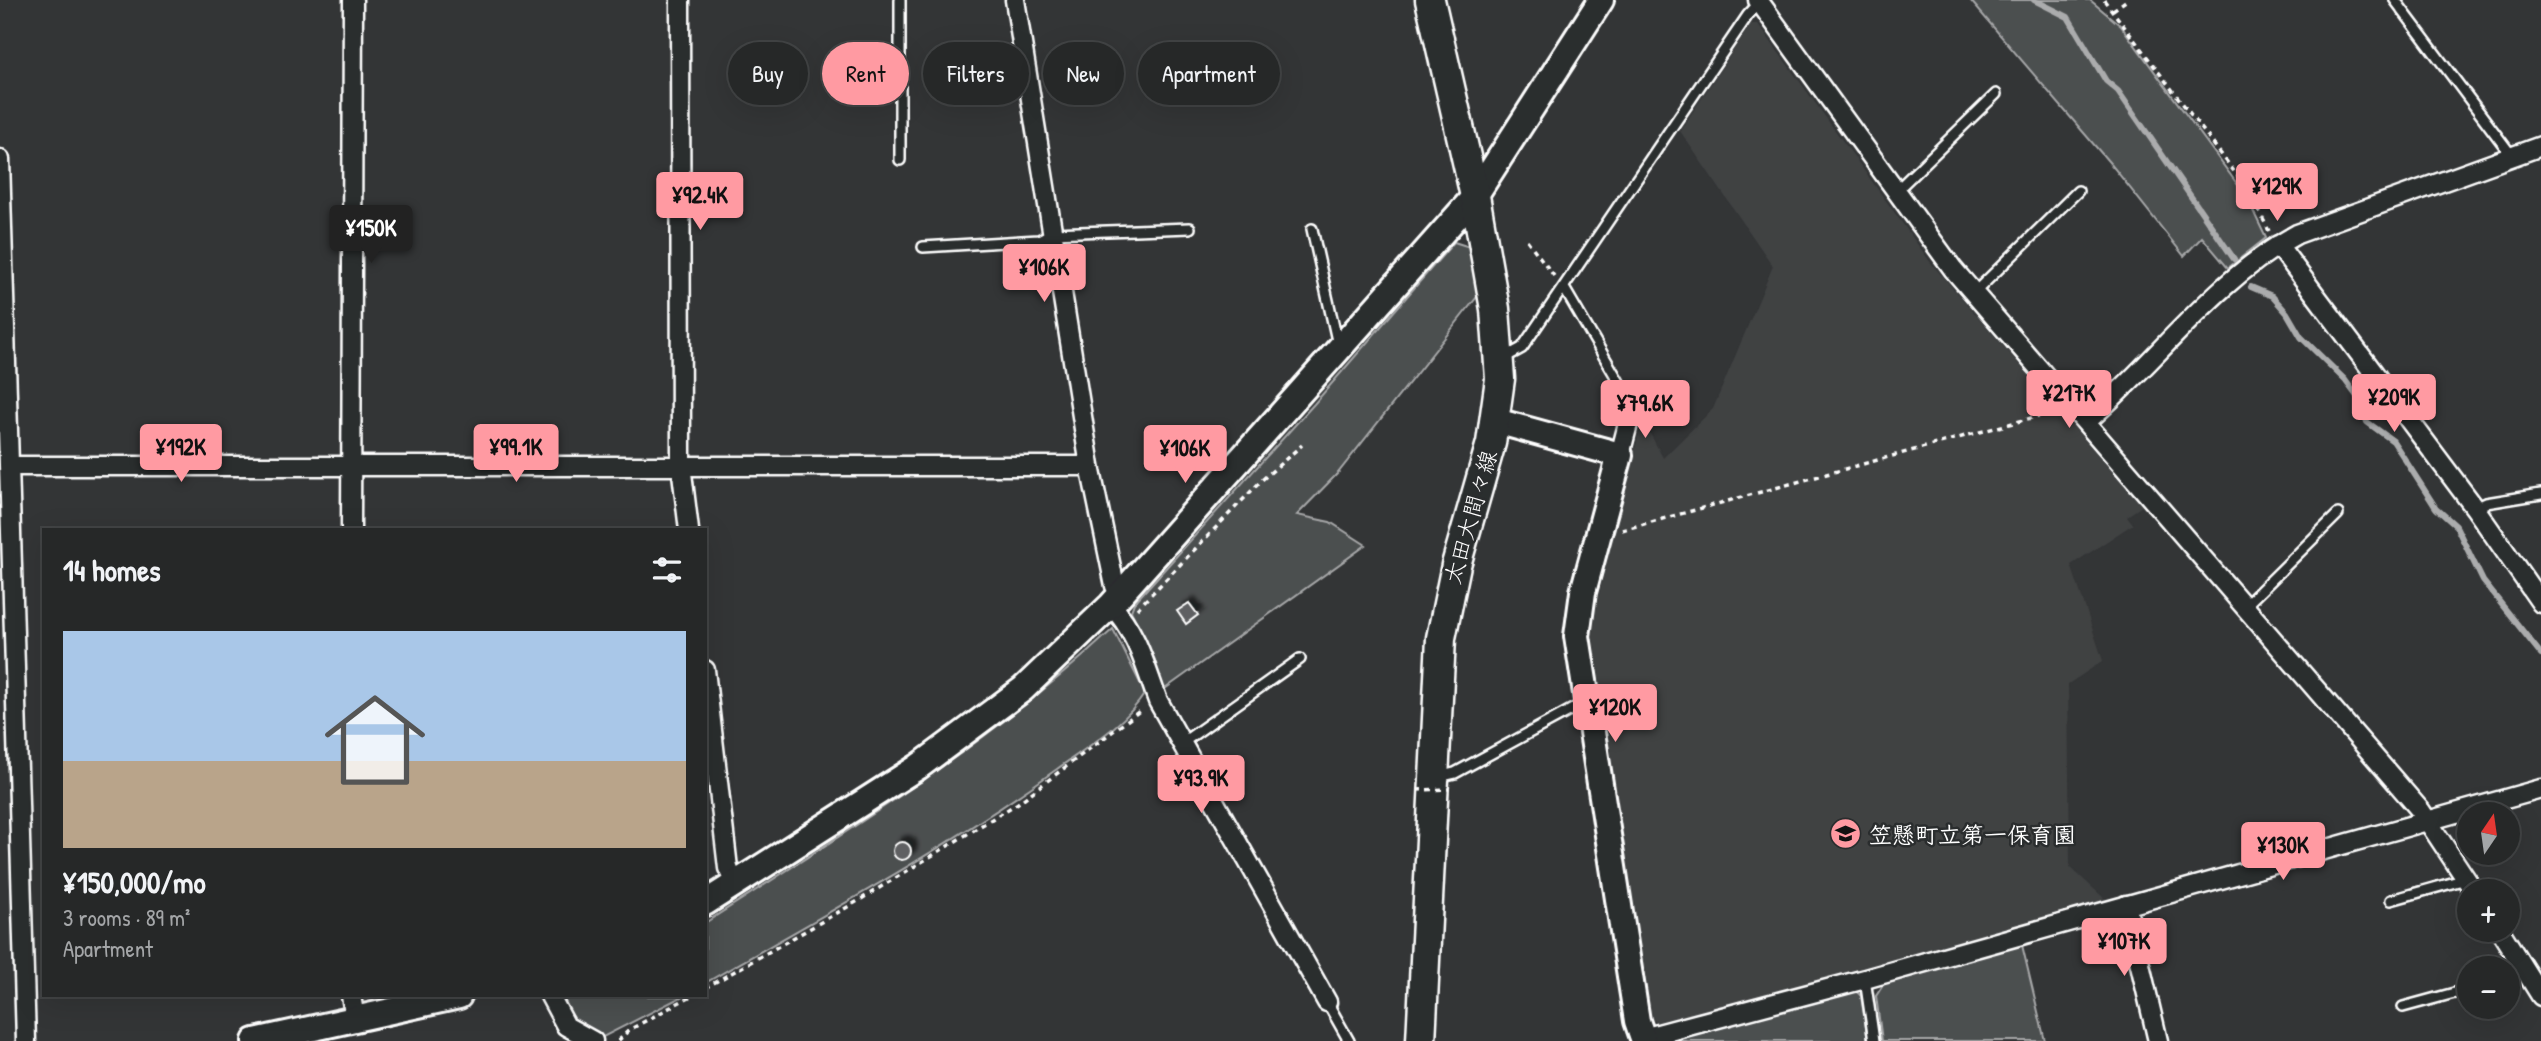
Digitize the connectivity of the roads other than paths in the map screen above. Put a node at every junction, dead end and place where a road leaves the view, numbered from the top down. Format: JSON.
{"nodes":[{"id":1,"x":353,"y":0,"type":"edge"},
{"id":2,"x":680,"y":0,"type":"edge"},
{"id":3,"x":900,"y":0,"type":"edge"},
{"id":4,"x":1014,"y":0,"type":"edge"},
{"id":5,"x":1430,"y":0,"type":"edge"},
{"id":6,"x":1601,"y":0,"type":"edge"},
{"id":7,"x":2395,"y":0,"type":"edge"},
{"id":8,"x":1759,"y":1,"type":"edge"},
{"id":9,"x":1996,"y":94,"type":"dead end"},
{"id":10,"x":2541,"y":146,"type":"edge"},
{"id":11,"x":2512,"y":156,"type":"junction"},
{"id":12,"x":0,"y":159,"type":"edge"},
{"id":13,"x":900,"y":160,"type":"dead end"},
{"id":14,"x":1896,"y":191,"type":"junction"},
{"id":15,"x":2078,"y":191,"type":"dead end"},
{"id":16,"x":1475,"y":195,"type":"junction"},
{"id":17,"x":1190,"y":228,"type":"dead end"},
{"id":18,"x":1312,"y":229,"type":"dead end"},
{"id":19,"x":1052,"y":233,"type":"junction"},
{"id":20,"x":2277,"y":244,"type":"junction"},
{"id":21,"x":923,"y":247,"type":"dead end"},
{"id":22,"x":1564,"y":288,"type":"junction"},
{"id":23,"x":1974,"y":293,"type":"junction"},
{"id":24,"x":1338,"y":347,"type":"junction"},
{"id":25,"x":1500,"y":360,"type":"junction"},
{"id":26,"x":1630,"y":416,"type":"joint"},
{"id":27,"x":1496,"y":421,"type":"junction"},
{"id":28,"x":2087,"y":421,"type":"junction"},
{"id":29,"x":1620,"y":455,"type":"junction"},
{"id":30,"x":351,"y":464,"type":"junction"},
{"id":31,"x":681,"y":465,"type":"junction"},
{"id":32,"x":10,"y":466,"type":"junction"},
{"id":33,"x":1090,"y":466,"type":"junction"},
{"id":34,"x":2541,"y":494,"type":"edge"},
{"id":35,"x":2474,"y":508,"type":"junction"},
{"id":36,"x":2338,"y":514,"type":"dead end"},
{"id":37,"x":351,"y":528,"type":"edge"},
{"id":38,"x":689,"y":528,"type":"edge"},
{"id":39,"x":1120,"y":601,"type":"junction"},
{"id":40,"x":2541,"y":603,"type":"edge"},
{"id":41,"x":2244,"y":607,"type":"junction"},
{"id":42,"x":8,"y":649,"type":"edge"},
{"id":43,"x":1300,"y":659,"type":"dead end"},
{"id":44,"x":707,"y":687,"type":"edge"},
{"id":45,"x":1586,"y":702,"type":"junction"},
{"id":46,"x":1182,"y":743,"type":"junction"},
{"id":47,"x":1433,"y":786,"type":"junction"},
{"id":48,"x":2541,"y":789,"type":"edge"},
{"id":49,"x":2428,"y":821,"type":"junction"},
{"id":50,"x":2466,"y":879,"type":"edge"},
{"id":51,"x":735,"y":884,"type":"junction"},
{"id":52,"x":2457,"y":887,"type":"edge"},
{"id":53,"x":2391,"y":900,"type":"dead end"},
{"id":54,"x":707,"y":902,"type":"edge"},
{"id":55,"x":2126,"y":905,"type":"junction"},
{"id":56,"x":2507,"y":942,"type":"edge"},
{"id":57,"x":2527,"y":972,"type":"junction"},
{"id":58,"x":2520,"y":974,"type":"edge"},
{"id":59,"x":1865,"y":979,"type":"junction"},
{"id":60,"x":2457,"y":992,"type":"edge"},
{"id":61,"x":2541,"y":996,"type":"edge"},
{"id":62,"x":448,"y":997,"type":"edge"},
{"id":63,"x":551,"y":997,"type":"edge"},
{"id":64,"x":1327,"y":1002,"type":"joint"},
{"id":65,"x":353,"y":1007,"type":"edge"},
{"id":66,"x":2403,"y":1007,"type":"dead end"},
{"id":67,"x":1639,"y":1039,"type":"edge"},
{"id":68,"x":26,"y":1041,"type":"edge"},
{"id":69,"x":255,"y":1041,"type":"edge"},
{"id":70,"x":593,"y":1041,"type":"edge"},
{"id":71,"x":1349,"y":1041,"type":"edge"},
{"id":72,"x":1420,"y":1041,"type":"edge"},
{"id":73,"x":1874,"y":1041,"type":"edge"},
{"id":74,"x":2158,"y":1041,"type":"edge"}],
"edges":[{"from":1,"to":30,"type":"street"},
{"from":2,"to":31,"type":"street"},
{"from":3,"to":13,"type":"lane"},
{"from":4,"to":19,"type":"street"},
{"from":5,"to":16,"type":"main road","name":"太田大間々線"},
{"from":6,"to":16,"type":"street"},
{"from":7,"to":11,"type":"lane"},
{"from":8,"to":14,"type":"street"},
{"from":8,"to":22,"type":"lane"},
{"from":9,"to":14,"type":"lane"},
{"from":10,"to":11,"type":"street"},
{"from":11,"to":20,"type":"street"},
{"from":12,"to":32,"type":"street"},
{"from":14,"to":23,"type":"street"},
{"from":15,"to":23,"type":"lane"},
{"from":16,"to":24,"type":"street"},
{"from":16,"to":25,"type":"main road","name":"太田大間々線"},
{"from":17,"to":19,"type":"lane"},
{"from":18,"to":24,"type":"lane"},
{"from":19,"to":21,"type":"lane"},
{"from":19,"to":33,"type":"street"},
{"from":20,"to":28,"type":"street"},
{"from":20,"to":35,"type":"street"},
{"from":22,"to":25,"type":"lane"},
{"from":22,"to":26,"type":"lane"},
{"from":23,"to":28,"type":"street"},
{"from":24,"to":39,"type":"street"},
{"from":25,"to":27,"type":"main road","name":"太田大間々線"},
{"from":26,"to":29,"type":"street"},
{"from":27,"to":29,"type":"street"},
{"from":27,"to":47,"type":"main road","name":"太田大間々線"},
{"from":28,"to":41,"type":"street"},
{"from":29,"to":45,"type":"street"},
{"from":30,"to":31,"type":"street"},
{"from":30,"to":32,"type":"street"},
{"from":30,"to":37,"type":"street"},
{"from":31,"to":33,"type":"street"},
{"from":31,"to":38,"type":"street"},
{"from":32,"to":42,"type":"street"},
{"from":33,"to":39,"type":"street"},
{"from":34,"to":35,"type":"lane"},
{"from":35,"to":40,"type":"street"},
{"from":36,"to":41,"type":"lane"},
{"from":39,"to":46,"type":"street"},
{"from":39,"to":51,"type":"street"},
{"from":41,"to":49,"type":"street"},
{"from":42,"to":68,"type":"street"},
{"from":43,"to":46,"type":"lane"},
{"from":44,"to":51,"type":"street"},
{"from":45,"to":47,"type":"lane"},
{"from":45,"to":67,"type":"street"},
{"from":46,"to":64,"type":"street"},
{"from":47,"to":72,"type":"main road","name":"太田大間々線"},
{"from":48,"to":49,"type":"street"},
{"from":49,"to":50,"type":"street"},
{"from":49,"to":55,"type":"street"},
{"from":51,"to":54,"type":"street"},
{"from":52,"to":53,"type":"lane"},
{"from":55,"to":59,"type":"street"},
{"from":55,"to":74,"type":"street"},
{"from":56,"to":57,"type":"street"},
{"from":57,"to":58,"type":"lane"},
{"from":57,"to":61,"type":"street"},
{"from":59,"to":67,"type":"street"},
{"from":59,"to":73,"type":"lane"},
{"from":60,"to":66,"type":"lane"},
{"from":62,"to":65,"type":"street"},
{"from":63,"to":70,"type":"street"},
{"from":64,"to":71,"type":"lane"},
{"from":65,"to":69,"type":"street"}]}
